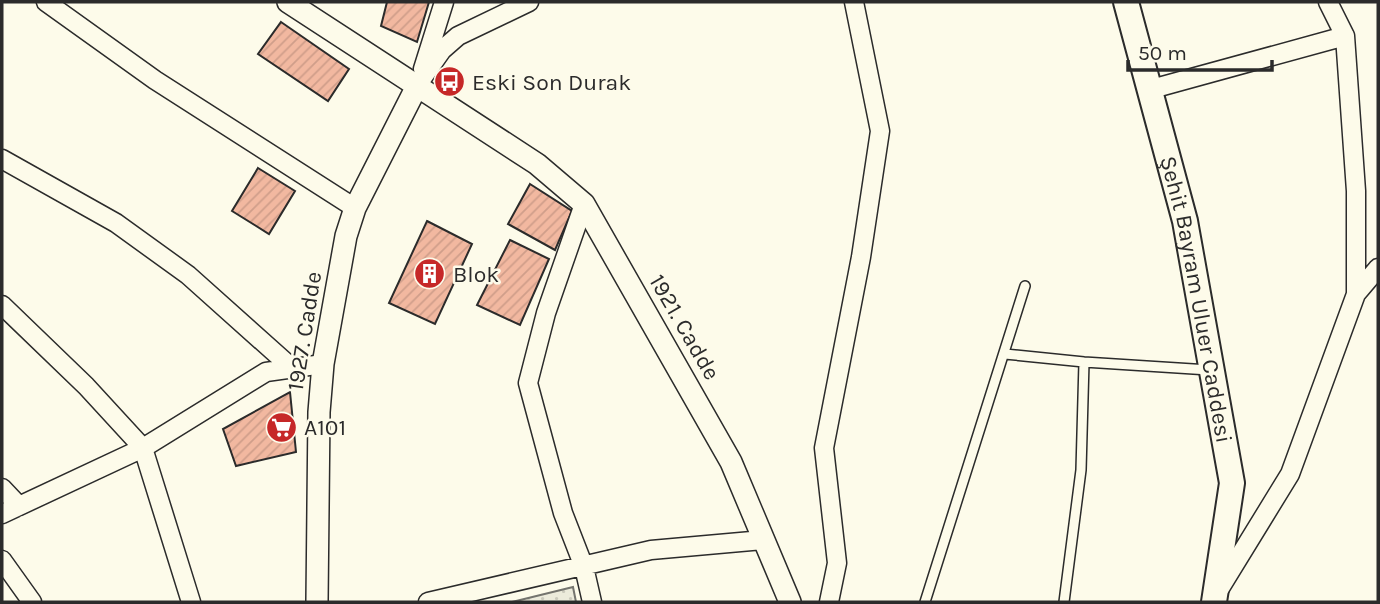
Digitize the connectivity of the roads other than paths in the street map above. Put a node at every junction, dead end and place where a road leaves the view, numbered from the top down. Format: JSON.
{"nodes":[{"id":1,"x":46,"y":2,"type":"edge"},
{"id":2,"x":444,"y":2,"type":"edge"},
{"id":3,"x":529,"y":2,"type":"edge"},
{"id":4,"x":854,"y":2,"type":"edge"},
{"id":5,"x":1126,"y":2,"type":"edge"},
{"id":6,"x":1328,"y":2,"type":"edge"},
{"id":7,"x":300,"y":6,"type":"edge"},
{"id":8,"x":1345,"y":36,"type":"junction"},
{"id":9,"x":418,"y":84,"type":"junction"},
{"id":10,"x":1148,"y":90,"type":"junction"},
{"id":11,"x":2,"y":159,"type":"edge"},
{"id":12,"x":584,"y":204,"type":"junction"},
{"id":13,"x":355,"y":208,"type":"junction"},
{"id":14,"x":1378,"y":268,"type":"edge"},
{"id":15,"x":1025,"y":286,"type":"dead end"},
{"id":16,"x":1356,"y":294,"type":"junction"},
{"id":17,"x":2,"y":306,"type":"edge"},
{"id":18,"x":1005,"y":354,"type":"junction"},
{"id":19,"x":1084,"y":362,"type":"junction"},
{"id":20,"x":323,"y":364,"type":"junction"},
{"id":21,"x":292,"y":368,"type":"junction"},
{"id":22,"x":1213,"y":370,"type":"junction"},
{"id":23,"x":143,"y":448,"type":"junction"},
{"id":24,"x":2,"y":488,"type":"edge"},
{"id":25,"x":19,"y":506,"type":"junction"},
{"id":26,"x":2,"y":514,"type":"edge"},
{"id":27,"x":763,"y":540,"type":"junction"},
{"id":28,"x":2,"y":560,"type":"edge"},
{"id":29,"x":584,"y":567,"type":"junction"},
{"id":30,"x":1214,"y":600,"type":"edge"},
{"id":31,"x":32,"y":602,"type":"edge"},
{"id":32,"x":191,"y":602,"type":"edge"},
{"id":33,"x":317,"y":602,"type":"edge"},
{"id":34,"x":428,"y":602,"type":"edge"},
{"id":35,"x":592,"y":602,"type":"edge"},
{"id":36,"x":790,"y":602,"type":"edge"},
{"id":37,"x":829,"y":602,"type":"edge"},
{"id":38,"x":925,"y":602,"type":"edge"},
{"id":39,"x":1064,"y":602,"type":"edge"}],
"edges":[{"from":1,"to":13,"type":"street"},
{"from":2,"to":9,"type":"street"},
{"from":3,"to":9,"type":"street"},
{"from":4,"to":37,"type":"street"},
{"from":5,"to":10,"type":"main road","name":"Şehit Bayram Uluer Caddesi"},
{"from":6,"to":8,"type":"street"},
{"from":7,"to":9,"type":"street"},
{"from":8,"to":10,"type":"street"},
{"from":8,"to":16,"type":"street"},
{"from":9,"to":12,"type":"street","name":"1921. Cadde"},
{"from":9,"to":13,"type":"street","name":"1927. Cadde"},
{"from":10,"to":22,"type":"main road","name":"Şehit Bayram Uluer Caddesi"},
{"from":11,"to":21,"type":"street"},
{"from":12,"to":27,"type":"street","name":"1921. Cadde"},
{"from":12,"to":29,"type":"street"},
{"from":13,"to":20,"type":"street","name":"1927. Cadde"},
{"from":14,"to":16,"type":"street"},
{"from":15,"to":18,"type":"lane"},
{"from":16,"to":30,"type":"street"},
{"from":17,"to":23,"type":"street"},
{"from":18,"to":19,"type":"lane"},
{"from":18,"to":38,"type":"lane"},
{"from":19,"to":22,"type":"lane"},
{"from":19,"to":39,"type":"lane"},
{"from":20,"to":21,"type":"street"},
{"from":20,"to":33,"type":"street","name":"1927. Cadde"},
{"from":21,"to":23,"type":"street"},
{"from":22,"to":30,"type":"main road","name":"Şehit Bayram Uluer Caddesi"},
{"from":23,"to":25,"type":"street"},
{"from":23,"to":32,"type":"street"},
{"from":24,"to":25,"type":"street"},
{"from":25,"to":26,"type":"street"},
{"from":27,"to":29,"type":"street"},
{"from":27,"to":36,"type":"street","name":"1921. Cadde"},
{"from":28,"to":31,"type":"street"},
{"from":29,"to":34,"type":"street"},
{"from":29,"to":35,"type":"street"}]}
